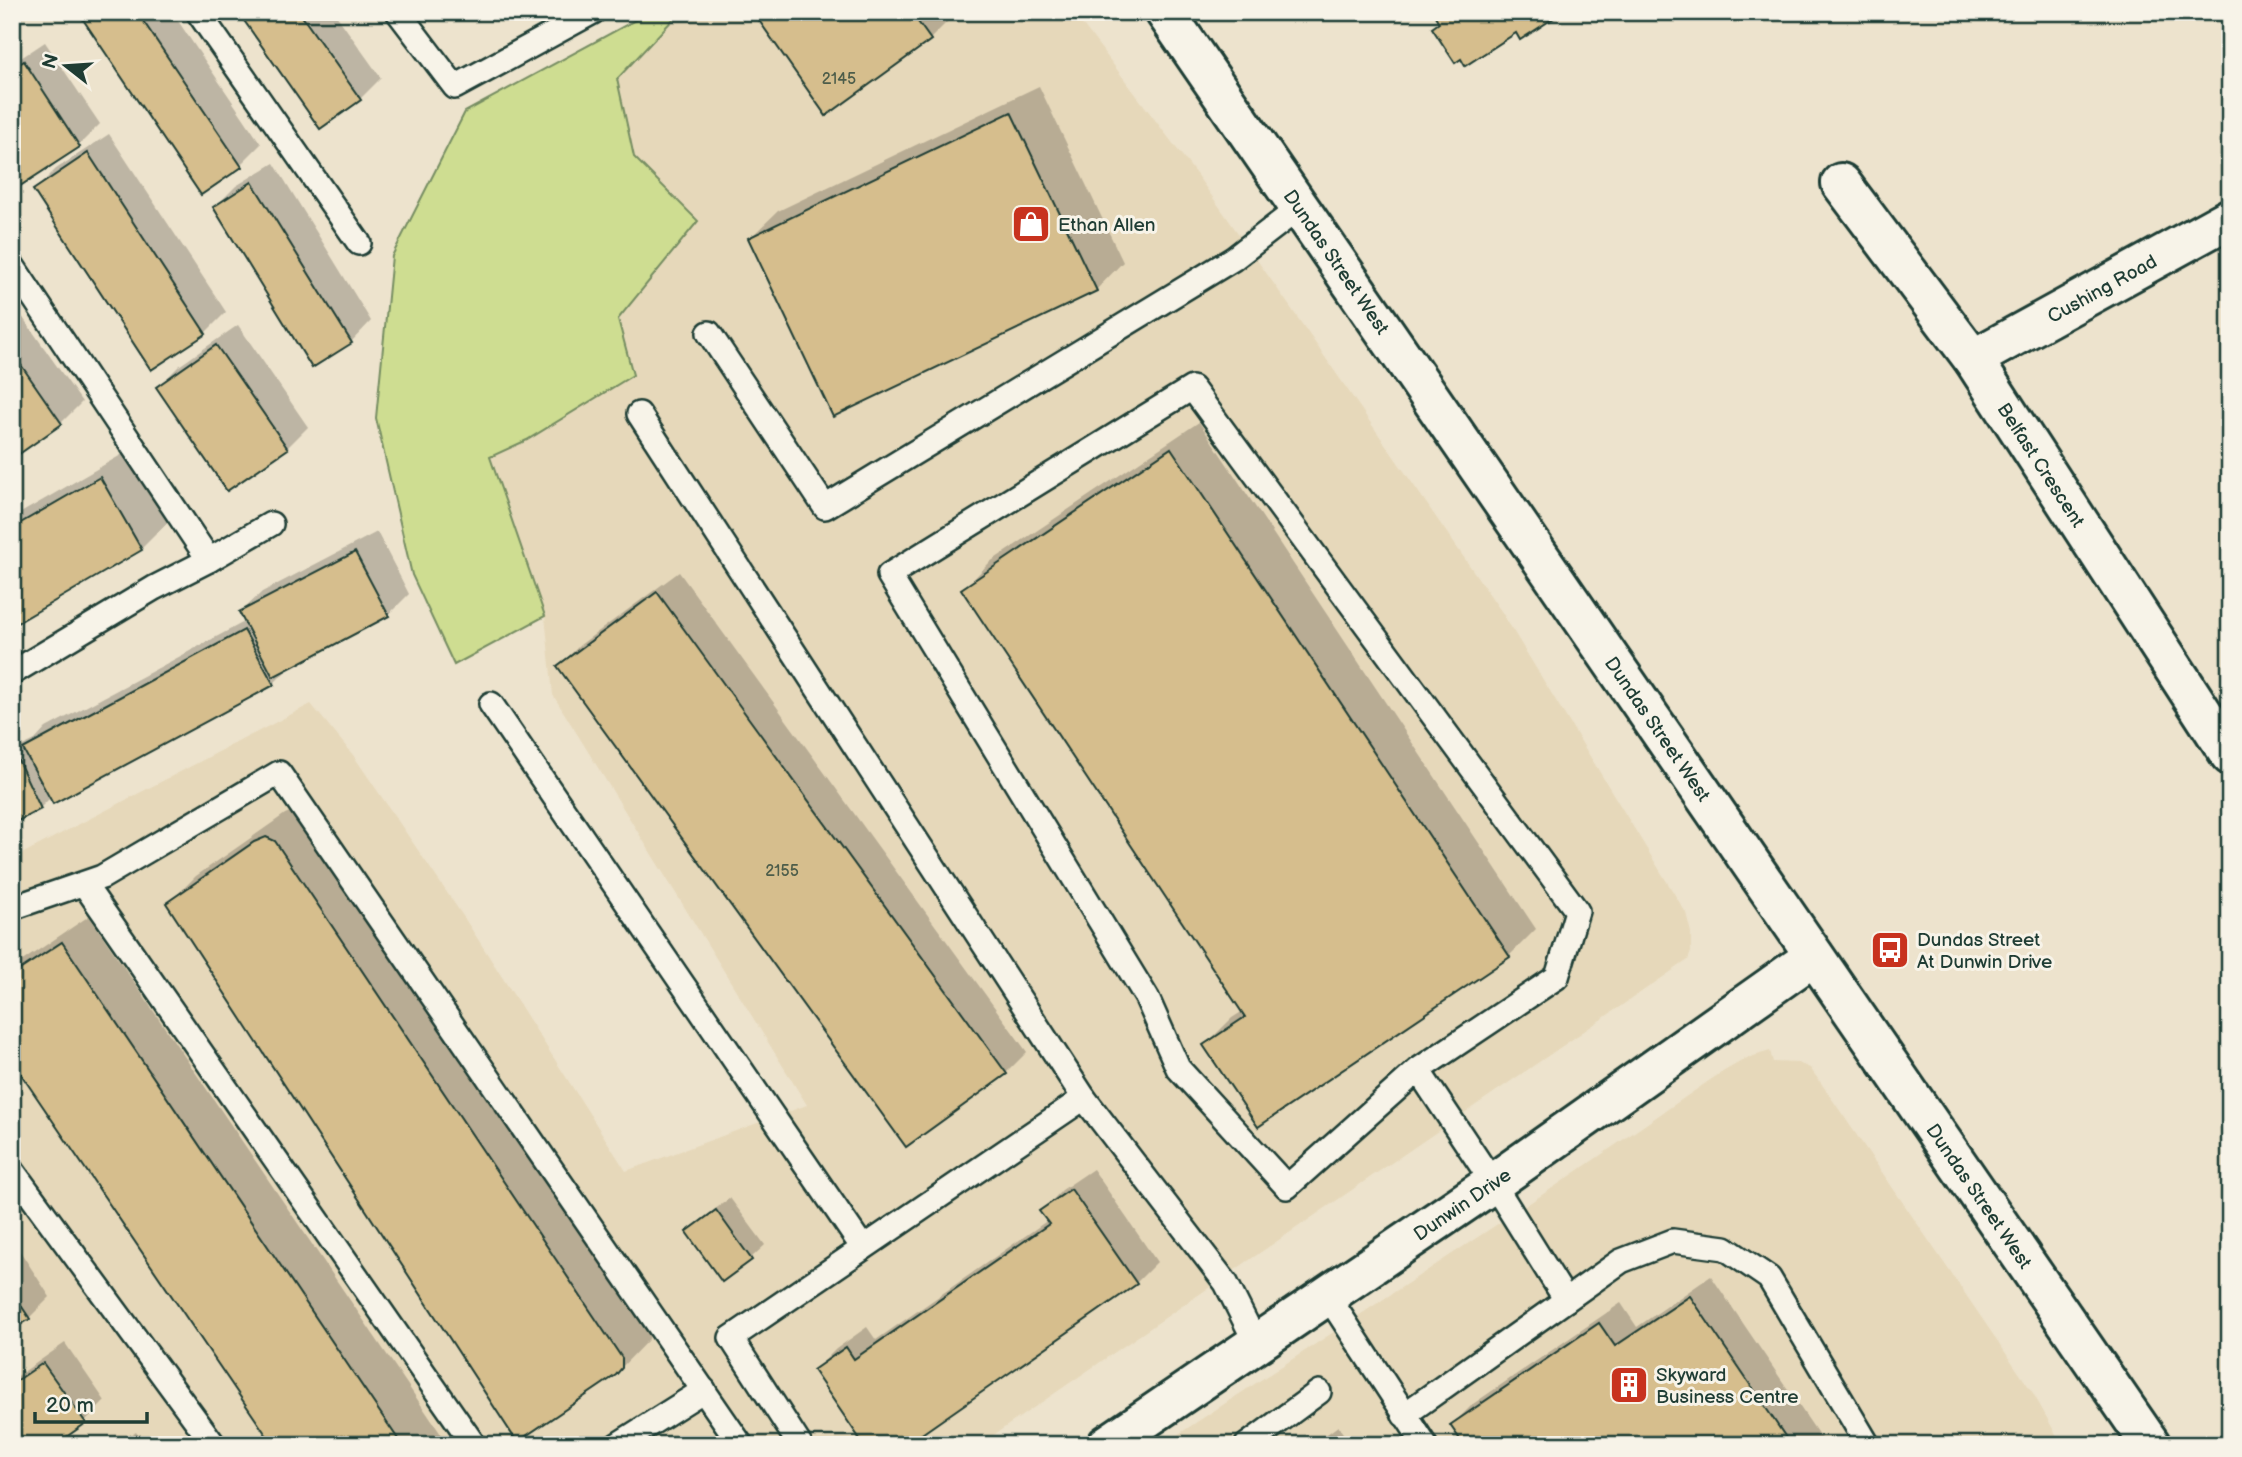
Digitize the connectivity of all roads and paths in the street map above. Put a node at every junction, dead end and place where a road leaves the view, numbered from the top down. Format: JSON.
{"nodes":[{"id":1,"x":198,"y":12,"type":"edge"},
{"id":2,"x":398,"y":12,"type":"edge"},
{"id":3,"x":593,"y":12,"type":"edge"},
{"id":4,"x":1165,"y":12,"type":"edge"},
{"id":5,"x":1841,"y":183,"type":"dead end"},
{"id":6,"x":1299,"y":208,"type":"junction"},
{"id":7,"x":2230,"y":218,"type":"edge"},
{"id":8,"x":359,"y":243,"type":"dead end"},
{"id":9,"x":12,"y":265,"type":"edge"},
{"id":10,"x":709,"y":334,"type":"dead end"},
{"id":11,"x":1973,"y":359,"type":"junction"},
{"id":12,"x":639,"y":414,"type":"dead end"},
{"id":13,"x":271,"y":524,"type":"dead end"},
{"id":14,"x":209,"y":560,"type":"junction"},
{"id":15,"x":12,"y":673,"type":"edge"},
{"id":16,"x":491,"y":704,"type":"dead end"},
{"id":17,"x":2230,"y":755,"type":"edge"},
{"id":18,"x":84,"y":884,"type":"junction"},
{"id":19,"x":12,"y":908,"type":"edge"},
{"id":20,"x":1814,"y":956,"type":"junction"},
{"id":21,"x":1418,"y":1070,"type":"junction"},
{"id":22,"x":1084,"y":1098,"type":"junction"},
{"id":23,"x":12,"y":1170,"type":"edge"},
{"id":24,"x":1493,"y":1183,"type":"junction"},
{"id":25,"x":863,"y":1248,"type":"junction"},
{"id":26,"x":1327,"y":1295,"type":"junction"},
{"id":27,"x":1566,"y":1300,"type":"junction"},
{"id":28,"x":1256,"y":1343,"type":"junction"},
{"id":29,"x":704,"y":1390,"type":"junction"},
{"id":30,"x":1319,"y":1392,"type":"dead end"},
{"id":31,"x":1404,"y":1415,"type":"junction"},
{"id":32,"x":1126,"y":1439,"type":"edge"},
{"id":33,"x":214,"y":1445,"type":"edge"},
{"id":34,"x":474,"y":1445,"type":"edge"},
{"id":35,"x":617,"y":1445,"type":"edge"},
{"id":36,"x":741,"y":1445,"type":"edge"},
{"id":37,"x":800,"y":1445,"type":"edge"},
{"id":38,"x":1247,"y":1445,"type":"edge"},
{"id":39,"x":1425,"y":1445,"type":"edge"},
{"id":40,"x":1868,"y":1445,"type":"edge"},
{"id":41,"x":2151,"y":1445,"type":"edge"}],
"edges":[{"from":1,"to":8,"type":"lane"},
{"from":2,"to":3,"type":"lane"},
{"from":4,"to":6,"type":"street","name":"Dundas Street West"},
{"from":5,"to":11,"type":"street","name":"Belfast Crescent"},
{"from":6,"to":10,"type":"lane"},
{"from":6,"to":20,"type":"street","name":"Dundas Street West"},
{"from":7,"to":11,"type":"street","name":"Cushing Road"},
{"from":9,"to":14,"type":"lane"},
{"from":11,"to":17,"type":"street","name":"Belfast Crescent"},
{"from":12,"to":22,"type":"lane"},
{"from":13,"to":14,"type":"lane"},
{"from":14,"to":15,"type":"lane"},
{"from":16,"to":25,"type":"lane"},
{"from":18,"to":19,"type":"lane"},
{"from":18,"to":29,"type":"lane"},
{"from":18,"to":34,"type":"lane"},
{"from":20,"to":24,"type":"street","name":"Dunwin Drive"},
{"from":20,"to":41,"type":"street","name":"Dundas Street West"},
{"from":21,"to":21,"type":"lane"},
{"from":21,"to":24,"type":"lane"},
{"from":22,"to":25,"type":"lane"},
{"from":22,"to":28,"type":"lane"},
{"from":23,"to":33,"type":"lane"},
{"from":24,"to":26,"type":"street","name":"Dunwin Drive"},
{"from":24,"to":27,"type":"lane"},
{"from":25,"to":37,"type":"lane"},
{"from":26,"to":28,"type":"street","name":"Dunwin Drive"},
{"from":26,"to":31,"type":"lane"},
{"from":27,"to":31,"type":"lane"},
{"from":27,"to":40,"type":"lane"},
{"from":28,"to":32,"type":"street","name":"Dunwin Drive"},
{"from":29,"to":35,"type":"lane"},
{"from":29,"to":36,"type":"lane"},
{"from":30,"to":38,"type":"lane"},
{"from":31,"to":39,"type":"lane"}]}
